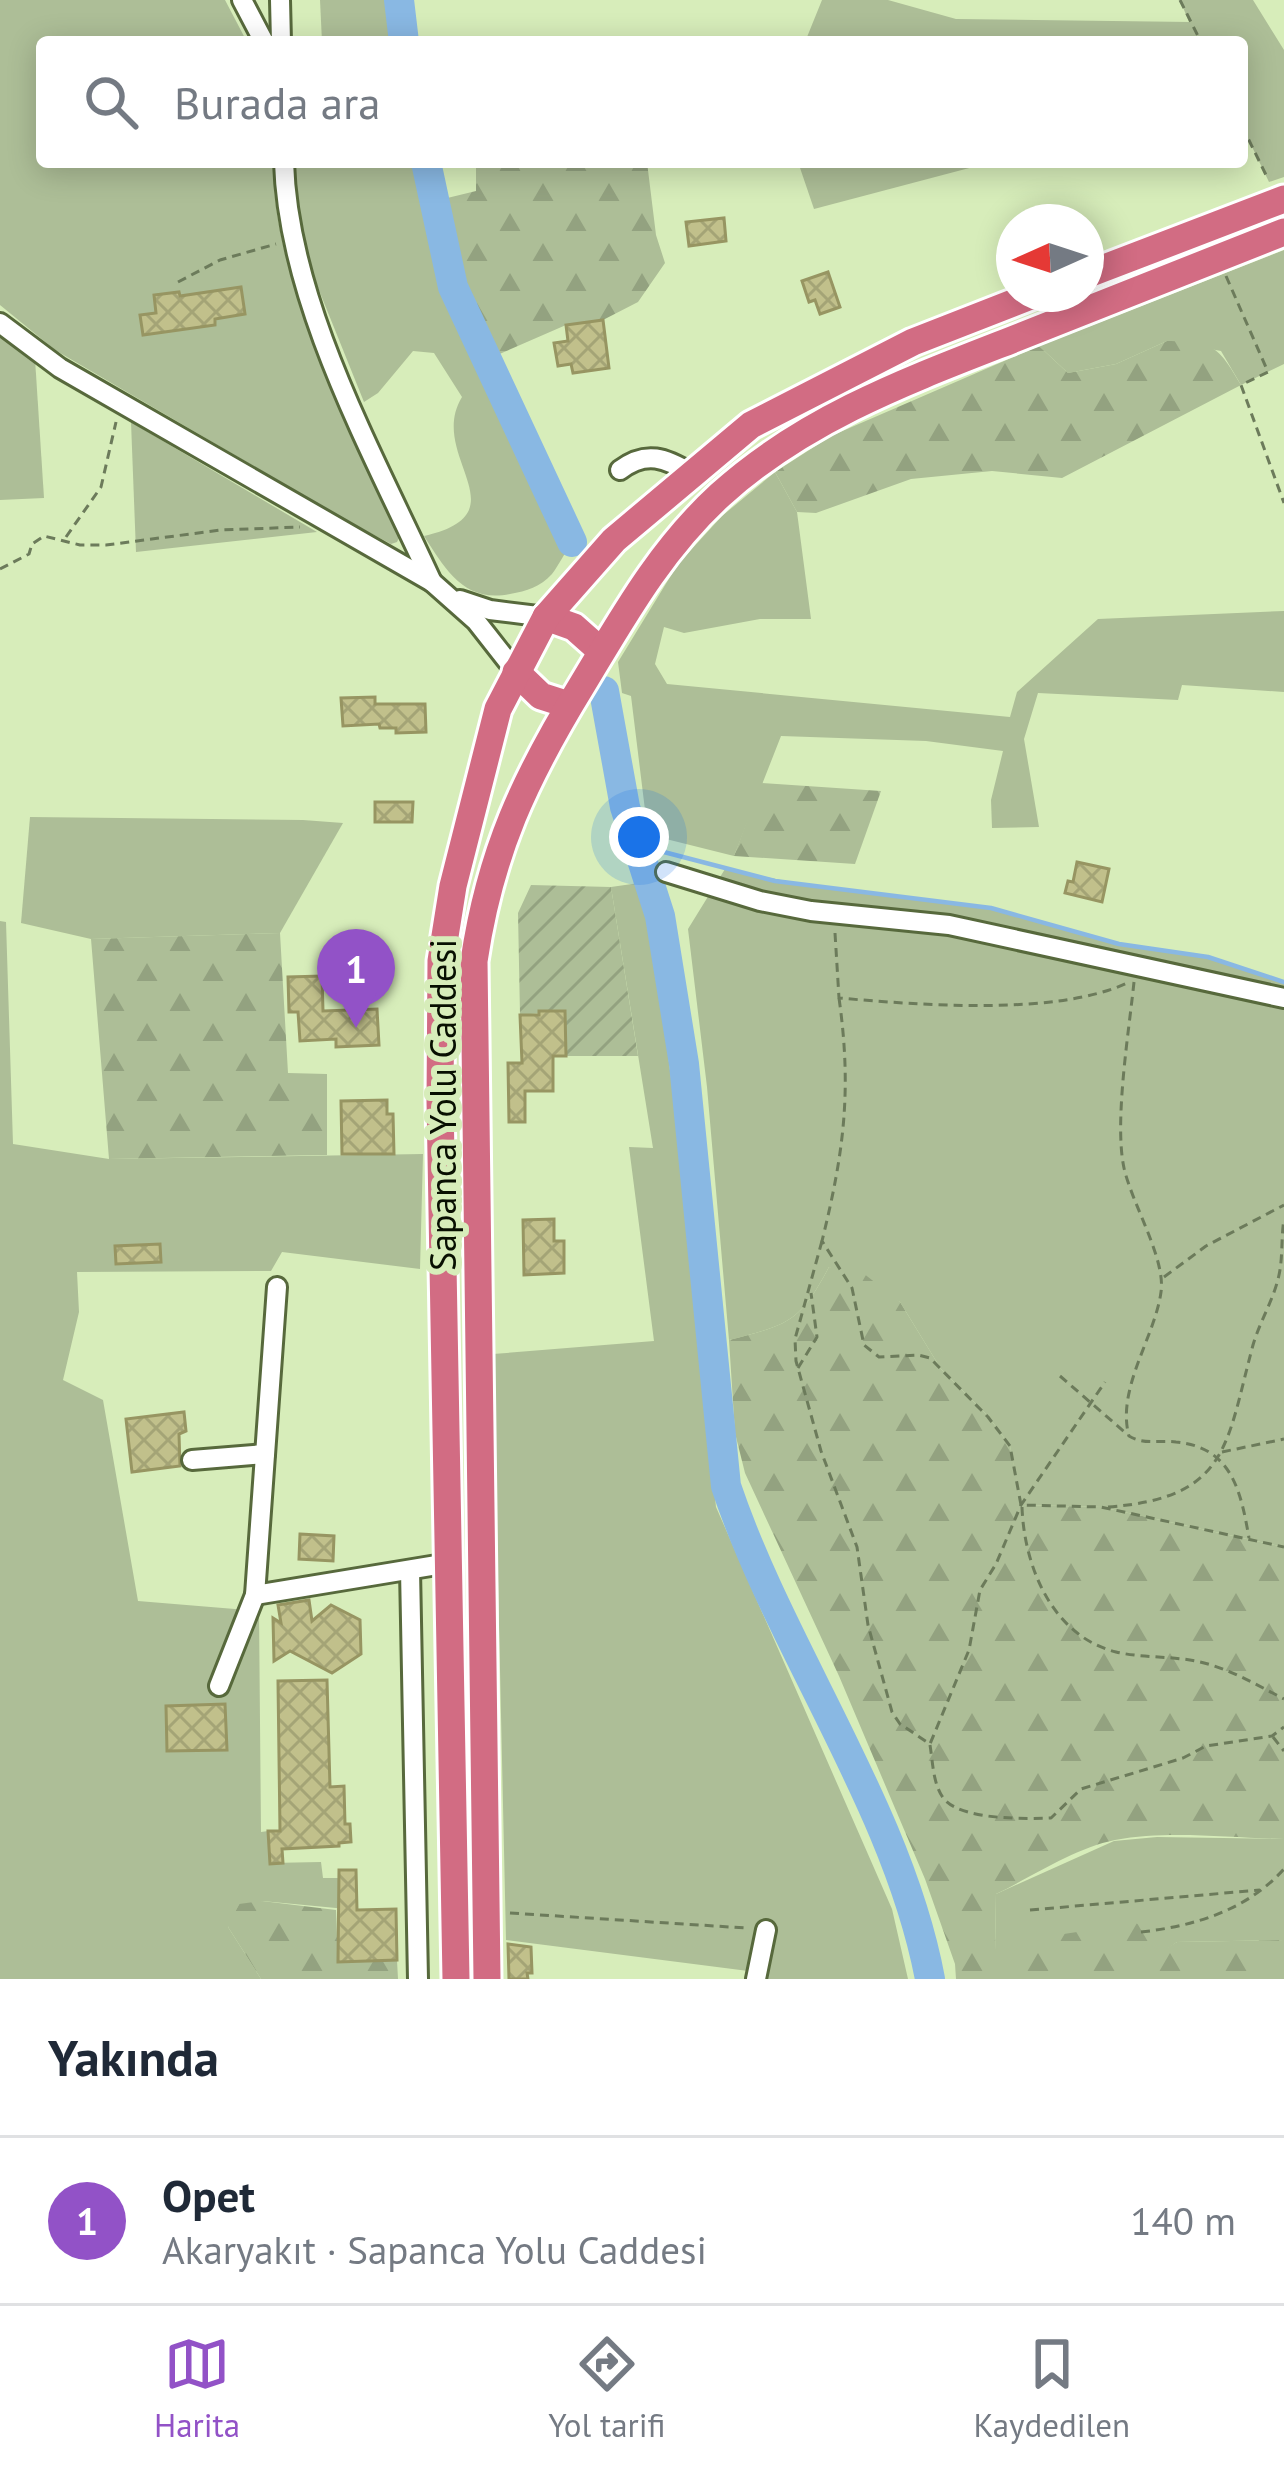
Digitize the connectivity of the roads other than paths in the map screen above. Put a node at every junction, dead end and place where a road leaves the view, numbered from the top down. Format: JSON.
{"nodes":[{"id":1,"x":242,"y":0,"type":"edge"},
{"id":2,"x":280,"y":0,"type":"edge"},
{"id":3,"x":261,"y":36,"type":"edge"},
{"id":4,"x":281,"y":36,"type":"edge"},
{"id":5,"x":285,"y":168,"type":"edge"},
{"id":6,"x":1281,"y":200,"type":"edge"},
{"id":7,"x":1284,"y":232,"type":"edge"},
{"id":8,"x":1104,"y":268,"type":"edge"},
{"id":9,"x":996,"y":310,"type":"edge"},
{"id":10,"x":0,"y":323,"type":"edge"},
{"id":11,"x":620,"y":470,"type":"dead end"},
{"id":12,"x":692,"y":473,"type":"junction"},
{"id":13,"x":432,"y":582,"type":"junction"},
{"id":14,"x":450,"y":597,"type":"junction"},
{"id":15,"x":546,"y":617,"type":"junction"},
{"id":16,"x":602,"y":651,"type":"junction"},
{"id":17,"x":516,"y":672,"type":"junction"},
{"id":18,"x":569,"y":705,"type":"junction"},
{"id":19,"x":666,"y":872,"type":"dead end"},
{"id":20,"x":1284,"y":998,"type":"edge"},
{"id":21,"x":277,"y":1287,"type":"dead end"},
{"id":22,"x":265,"y":1454,"type":"junction"},
{"id":23,"x":192,"y":1460,"type":"dead end"},
{"id":24,"x":449,"y":1564,"type":"junction"},
{"id":25,"x":410,"y":1570,"type":"junction"},
{"id":26,"x":255,"y":1595,"type":"junction"},
{"id":27,"x":219,"y":1686,"type":"dead end"},
{"id":28,"x":766,"y":1930,"type":"road end"},
{"id":29,"x":418,"y":1979,"type":"edge"},
{"id":30,"x":456,"y":1979,"type":"edge"},
{"id":31,"x":487,"y":1979,"type":"edge"},
{"id":32,"x":756,"y":1979,"type":"edge"}],
"edges":[{"from":1,"to":3,"type":"street"},
{"from":2,"to":4,"type":"street"},
{"from":5,"to":13,"type":"street"},
{"from":6,"to":8,"type":"highway"},
{"from":7,"to":16,"type":"highway","name":"Sapanca Yolu Caddesi"},
{"from":9,"to":12,"type":"highway","name":"Sapanca Yolu Caddesi"},
{"from":10,"to":13,"type":"street"},
{"from":11,"to":12,"type":"street"},
{"from":12,"to":15,"type":"highway","name":"Sapanca Yolu Caddesi"},
{"from":13,"to":14,"type":"street"},
{"from":14,"to":15,"type":"street"},
{"from":14,"to":17,"type":"street"},
{"from":15,"to":16,"type":"highway"},
{"from":15,"to":17,"type":"highway","name":"Sapanca Yolu Caddesi"},
{"from":16,"to":18,"type":"highway","name":"Sapanca Yolu Caddesi"},
{"from":17,"to":18,"type":"highway"},
{"from":17,"to":24,"type":"highway","name":"Sapanca Yolu Caddesi"},
{"from":18,"to":31,"type":"highway","name":"Sapanca Yolu Caddesi"},
{"from":19,"to":20,"type":"street"},
{"from":21,"to":22,"type":"street"},
{"from":22,"to":23,"type":"street"},
{"from":22,"to":26,"type":"street"},
{"from":24,"to":25,"type":"street"},
{"from":24,"to":30,"type":"highway","name":"Sapanca Yolu Caddesi"},
{"from":25,"to":26,"type":"street"},
{"from":25,"to":29,"type":"street"},
{"from":26,"to":27,"type":"street"},
{"from":28,"to":32,"type":"street"}]}
